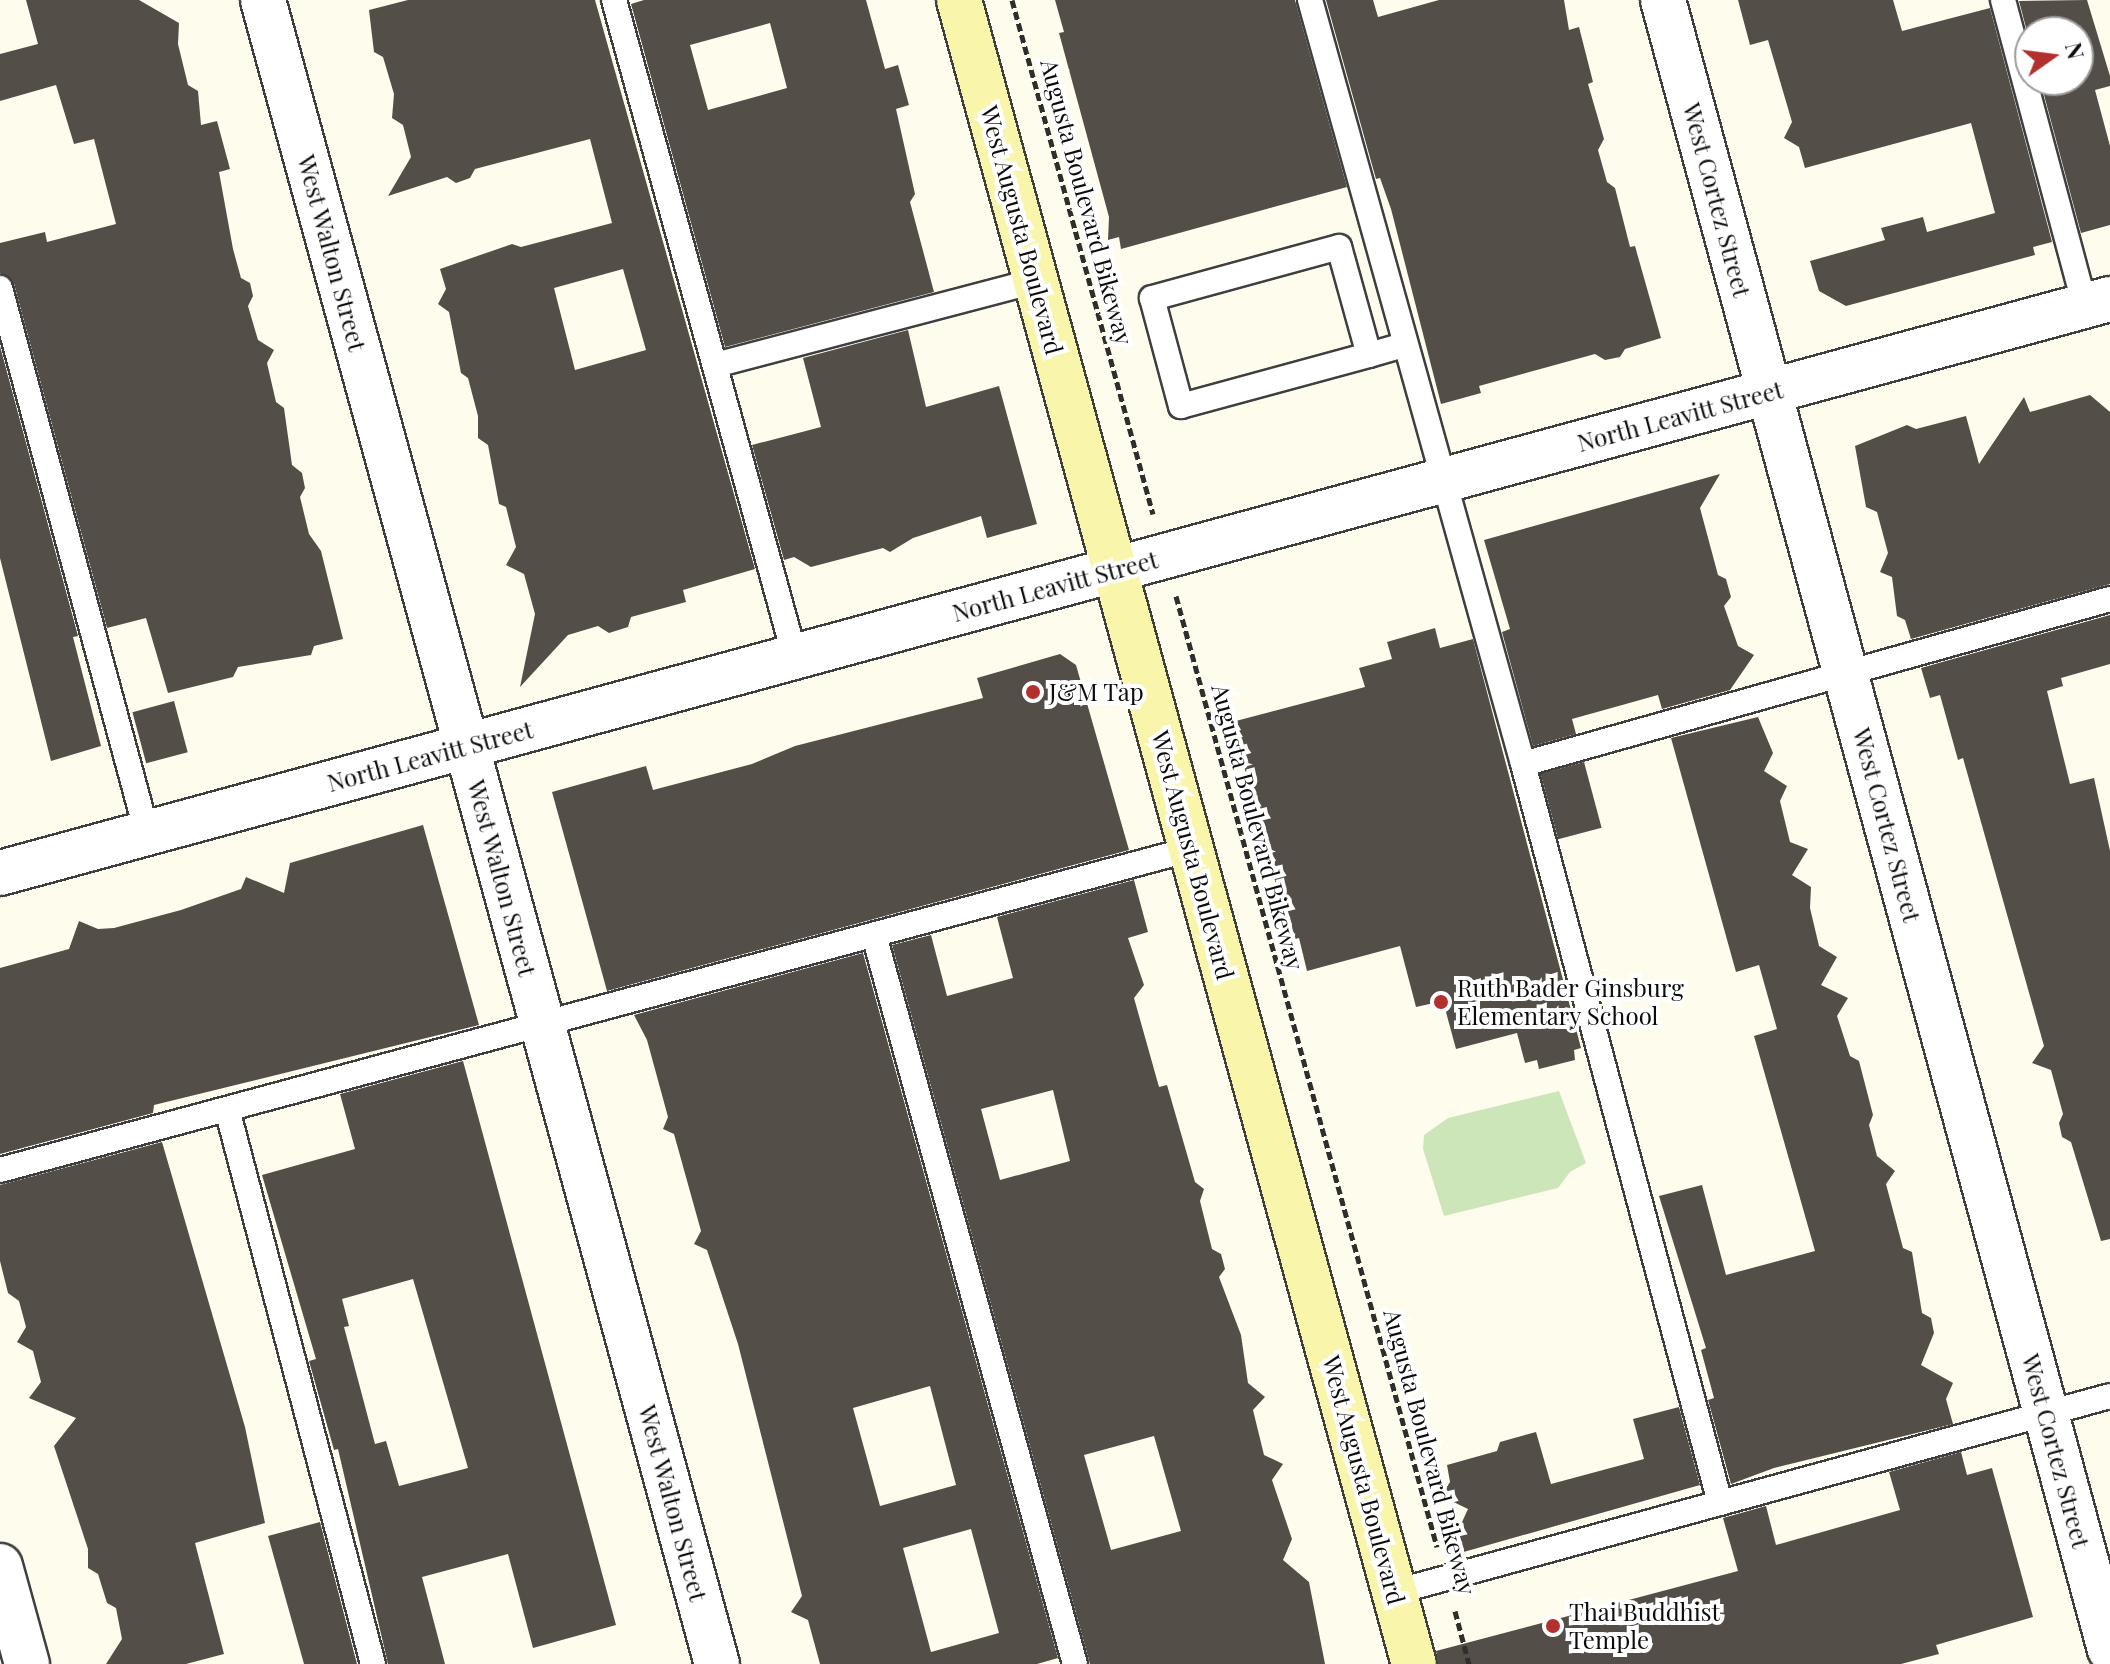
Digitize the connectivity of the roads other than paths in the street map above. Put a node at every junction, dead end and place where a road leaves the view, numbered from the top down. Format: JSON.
{"nodes":[{"id":1,"x":263,"y":0,"type":"edge"},
{"id":2,"x":614,"y":0,"type":"edge"},
{"id":3,"x":959,"y":0,"type":"edge"},
{"id":4,"x":1310,"y":0,"type":"edge"},
{"id":5,"x":1663,"y":0,"type":"edge"},
{"id":6,"x":2003,"y":0,"type":"edge"},
{"id":7,"x":1036,"y":281,"type":"junction"},
{"id":8,"x":0,"y":288,"type":"edge"},
{"id":9,"x":2098,"y":302,"type":"edge"},
{"id":10,"x":1405,"y":345,"type":"junction"},
{"id":11,"x":1369,"y":355,"type":"junction"},
{"id":12,"x":715,"y":365,"type":"junction"},
{"id":13,"x":1769,"y":392,"type":"junction"},
{"id":14,"x":1442,"y":481,"type":"junction"},
{"id":15,"x":1115,"y":570,"type":"junction"},
{"id":16,"x":2110,"y":599,"type":"edge"},
{"id":17,"x":795,"y":657,"type":"junction"},
{"id":18,"x":1846,"y":674,"type":"junction"},
{"id":19,"x":467,"y":746,"type":"junction"},
{"id":20,"x":1523,"y":764,"type":"junction"},
{"id":21,"x":147,"y":833,"type":"junction"},
{"id":22,"x":1191,"y":849,"type":"junction"},
{"id":23,"x":0,"y":873,"type":"edge"},
{"id":24,"x":874,"y":935,"type":"junction"},
{"id":25,"x":542,"y":1024,"type":"junction"},
{"id":26,"x":227,"y":1109,"type":"junction"},
{"id":27,"x":0,"y":1170,"type":"edge"},
{"id":28,"x":2110,"y":1396,"type":"edge"},
{"id":29,"x":2046,"y":1414,"type":"junction"},
{"id":30,"x":1720,"y":1503,"type":"junction"},
{"id":31,"x":0,"y":1566,"type":"edge"},
{"id":32,"x":1395,"y":1592,"type":"junction"},
{"id":33,"x":2110,"y":1650,"type":"edge"},
{"id":34,"x":27,"y":1664,"type":"edge"},
{"id":35,"x":373,"y":1664,"type":"edge"},
{"id":36,"x":717,"y":1664,"type":"edge"},
{"id":37,"x":1075,"y":1664,"type":"edge"},
{"id":38,"x":1414,"y":1664,"type":"edge"}],
"edges":[{"from":1,"to":19,"type":"street","name":"West Walton Street"},
{"from":2,"to":12,"type":"lane"},
{"from":3,"to":7,"type":"street","name":"West Augusta Boulevard"},
{"from":4,"to":10,"type":"lane"},
{"from":5,"to":13,"type":"street","name":"West Cortez Street"},
{"from":6,"to":9,"type":"lane"},
{"from":7,"to":12,"type":"lane"},
{"from":7,"to":15,"type":"street","name":"West Augusta Boulevard"},
{"from":8,"to":21,"type":"lane"},
{"from":9,"to":13,"type":"street","name":"North Leavitt Street"},
{"from":10,"to":11,"type":"lane"},
{"from":10,"to":14,"type":"lane"},
{"from":11,"to":11,"type":"lane"},
{"from":12,"to":17,"type":"lane"},
{"from":13,"to":14,"type":"street","name":"North Leavitt Street"},
{"from":13,"to":18,"type":"street","name":"West Cortez Street"},
{"from":14,"to":15,"type":"street","name":"North Leavitt Street"},
{"from":14,"to":20,"type":"lane"},
{"from":15,"to":17,"type":"street","name":"North Leavitt Street"},
{"from":15,"to":22,"type":"street","name":"West Augusta Boulevard"},
{"from":16,"to":18,"type":"lane"},
{"from":17,"to":19,"type":"street","name":"North Leavitt Street"},
{"from":18,"to":20,"type":"lane"},
{"from":18,"to":29,"type":"street","name":"West Cortez Street"},
{"from":19,"to":21,"type":"street","name":"North Leavitt Street"},
{"from":19,"to":25,"type":"street","name":"West Walton Street"},
{"from":20,"to":30,"type":"lane"},
{"from":21,"to":23,"type":"street","name":"North Leavitt Street"},
{"from":22,"to":24,"type":"lane"},
{"from":22,"to":32,"type":"street","name":"West Augusta Boulevard"},
{"from":24,"to":25,"type":"lane"},
{"from":24,"to":37,"type":"lane"},
{"from":25,"to":26,"type":"lane"},
{"from":25,"to":36,"type":"street","name":"West Walton Street"},
{"from":26,"to":27,"type":"lane"},
{"from":26,"to":35,"type":"lane"},
{"from":28,"to":29,"type":"lane"},
{"from":29,"to":30,"type":"lane"},
{"from":29,"to":33,"type":"street","name":"West Cortez Street"},
{"from":30,"to":32,"type":"lane"},
{"from":31,"to":34,"type":"street"},
{"from":32,"to":38,"type":"street","name":"West Augusta Boulevard"}]}
